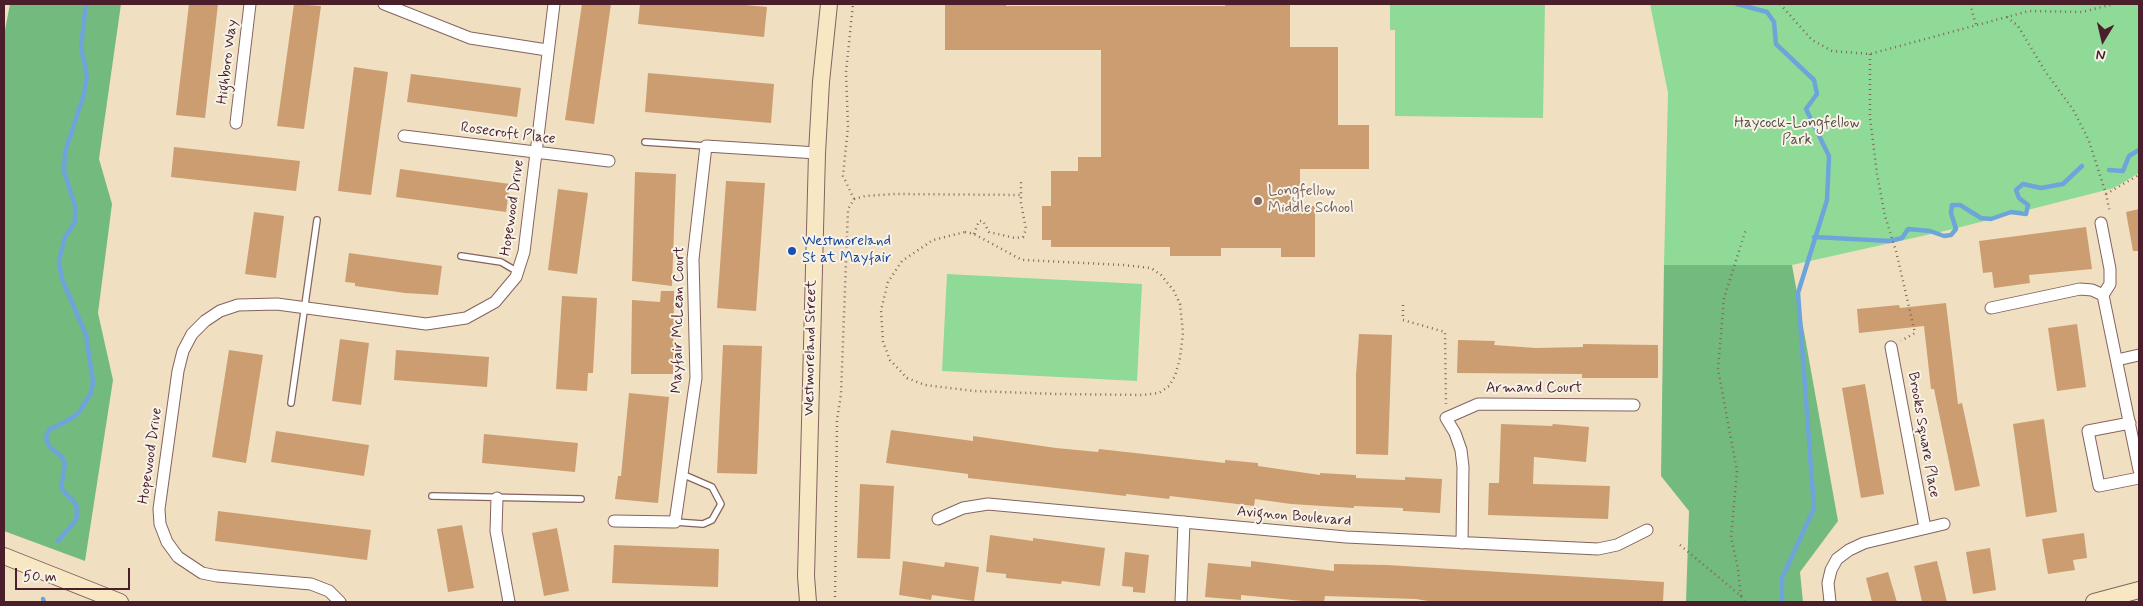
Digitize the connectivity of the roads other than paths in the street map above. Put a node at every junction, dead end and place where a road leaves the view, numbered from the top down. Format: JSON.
{"nodes":[{"id":1,"x":250,"y":4,"type":"edge"},
{"id":2,"x":384,"y":4,"type":"edge"},
{"id":3,"x":554,"y":4,"type":"edge"},
{"id":4,"x":829,"y":4,"type":"edge"},
{"id":5,"x":547,"y":50,"type":"junction"},
{"id":6,"x":236,"y":123,"type":"dead end"},
{"id":7,"x":404,"y":136,"type":"dead end"},
{"id":8,"x":645,"y":142,"type":"dead end"},
{"id":9,"x":706,"y":146,"type":"junction"},
{"id":10,"x":536,"y":152,"type":"junction"},
{"id":11,"x":817,"y":153,"type":"junction"},
{"id":12,"x":609,"y":160,"type":"dead end"},
{"id":13,"x":317,"y":220,"type":"dead end"},
{"id":14,"x":2101,"y":222,"type":"road end"},
{"id":15,"x":461,"y":256,"type":"dead end"},
{"id":16,"x":518,"y":272,"type":"junction"},
{"id":17,"x":2104,"y":294,"type":"junction"},
{"id":18,"x":304,"y":307,"type":"junction"},
{"id":19,"x":1991,"y":308,"type":"dead end"},
{"id":20,"x":1892,"y":348,"type":"road end"},
{"id":21,"x":2139,"y":355,"type":"edge"},
{"id":22,"x":2117,"y":360,"type":"junction"},
{"id":23,"x":291,"y":403,"type":"dead end"},
{"id":24,"x":1634,"y":405,"type":"dead end"},
{"id":25,"x":2130,"y":423,"type":"junction"},
{"id":26,"x":2139,"y":470,"type":"edge"},
{"id":27,"x":682,"y":474,"type":"junction"},
{"id":28,"x":2139,"y":478,"type":"edge"},
{"id":29,"x":432,"y":496,"type":"dead end"},
{"id":30,"x":497,"y":498,"type":"junction"},
{"id":31,"x":581,"y":499,"type":"dead end"},
{"id":32,"x":938,"y":519,"type":"dead end"},
{"id":33,"x":614,"y":521,"type":"dead end"},
{"id":34,"x":675,"y":522,"type":"junction"},
{"id":35,"x":1184,"y":522,"type":"junction"},
{"id":36,"x":1944,"y":524,"type":"dead end"},
{"id":37,"x":1925,"y":528,"type":"junction"},
{"id":38,"x":1647,"y":530,"type":"dead end"},
{"id":39,"x":1462,"y":543,"type":"junction"},
{"id":40,"x":4,"y":556,"type":"edge"},
{"id":41,"x":2138,"y":593,"type":"edge"},
{"id":42,"x":120,"y":602,"type":"edge"},
{"id":43,"x":340,"y":602,"type":"edge"},
{"id":44,"x":509,"y":602,"type":"edge"},
{"id":45,"x":808,"y":602,"type":"edge"},
{"id":46,"x":1181,"y":602,"type":"edge"},
{"id":47,"x":1830,"y":602,"type":"edge"},
{"id":48,"x":2094,"y":602,"type":"edge"}],
"edges":[{"from":1,"to":6,"type":"street","name":"Highboro Way"},
{"from":2,"to":5,"type":"street"},
{"from":3,"to":5,"type":"street","name":"Hopewood Drive"},
{"from":4,"to":11,"type":"main road","name":"Westmoreland Street"},
{"from":5,"to":10,"type":"street","name":"Hopewood Drive"},
{"from":7,"to":10,"type":"street","name":"Rosecroft Place"},
{"from":8,"to":9,"type":"lane"},
{"from":9,"to":11,"type":"street"},
{"from":9,"to":27,"type":"street","name":"Mayfair McLean Court"},
{"from":10,"to":12,"type":"street","name":"Rosecroft Place"},
{"from":10,"to":16,"type":"street","name":"Hopewood Drive"},
{"from":11,"to":45,"type":"main road","name":"Westmoreland Street"},
{"from":13,"to":18,"type":"lane"},
{"from":14,"to":17,"type":"street"},
{"from":15,"to":16,"type":"lane"},
{"from":16,"to":18,"type":"street","name":"Hopewood Drive"},
{"from":17,"to":19,"type":"street"},
{"from":17,"to":22,"type":"street"},
{"from":18,"to":23,"type":"lane"},
{"from":18,"to":43,"type":"street","name":"Hopewood Drive"},
{"from":20,"to":37,"type":"street","name":"Brooks Square Place"},
{"from":21,"to":22,"type":"street"},
{"from":22,"to":25,"type":"street"},
{"from":24,"to":39,"type":"street","name":"Armand Court"},
{"from":25,"to":26,"type":"street"},
{"from":25,"to":28,"type":"street"},
{"from":27,"to":34,"type":"street","name":"Mayfair McLean Court"},
{"from":27,"to":34,"type":"lane"},
{"from":29,"to":30,"type":"lane"},
{"from":30,"to":31,"type":"lane"},
{"from":30,"to":44,"type":"street"},
{"from":32,"to":35,"type":"street","name":"Avignon Boulevard"},
{"from":33,"to":34,"type":"street"},
{"from":35,"to":39,"type":"street","name":"Avignon Boulevard"},
{"from":35,"to":46,"type":"street"},
{"from":36,"to":37,"type":"street"},
{"from":37,"to":47,"type":"street"},
{"from":38,"to":39,"type":"street","name":"Avignon Boulevard"},
{"from":40,"to":42,"type":"main road"},
{"from":41,"to":48,"type":"main road"}]}
